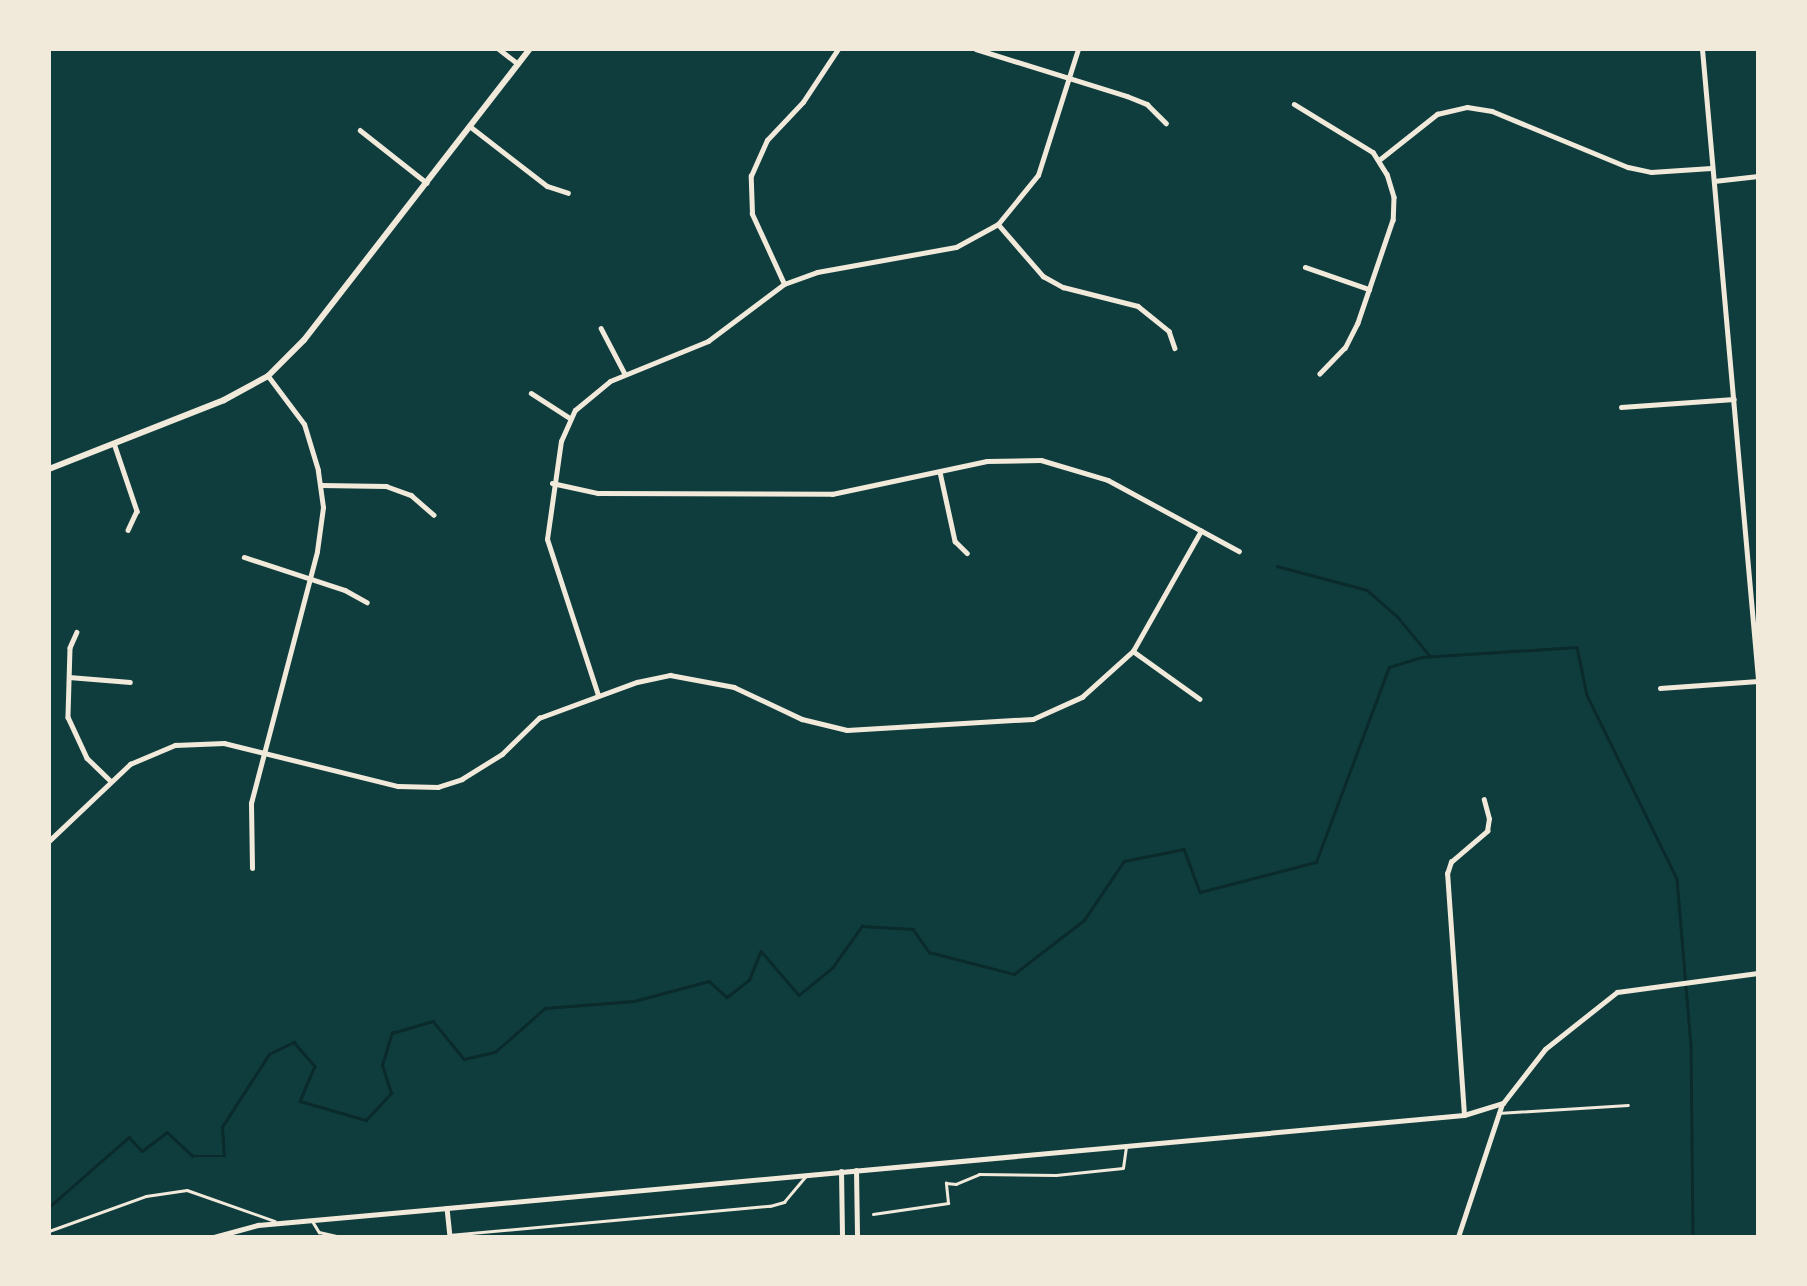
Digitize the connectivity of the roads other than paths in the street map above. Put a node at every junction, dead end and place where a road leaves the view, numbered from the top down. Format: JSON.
{"nodes":[{"id":1,"x":499,"y":49,"type":"edge"},
{"id":2,"x":530,"y":49,"type":"edge"},
{"id":3,"x":838,"y":49,"type":"edge"},
{"id":4,"x":976,"y":49,"type":"edge"},
{"id":5,"x":1078,"y":49,"type":"edge"},
{"id":6,"x":1702,"y":49,"type":"edge"},
{"id":7,"x":518,"y":64,"type":"junction"},
{"id":8,"x":1069,"y":79,"type":"junction"},
{"id":9,"x":1294,"y":104,"type":"dead end"},
{"id":10,"x":1166,"y":123,"type":"dead end"},
{"id":11,"x":471,"y":127,"type":"junction"},
{"id":12,"x":360,"y":131,"type":"dead end"},
{"id":13,"x":1379,"y":160,"type":"junction"},
{"id":14,"x":1711,"y":167,"type":"junction"},
{"id":15,"x":1758,"y":176,"type":"edge"},
{"id":16,"x":1712,"y":181,"type":"junction"},
{"id":17,"x":427,"y":183,"type":"junction"},
{"id":18,"x":568,"y":193,"type":"dead end"},
{"id":19,"x":998,"y":224,"type":"junction"},
{"id":20,"x":1305,"y":267,"type":"dead end"},
{"id":21,"x":784,"y":284,"type":"junction"},
{"id":22,"x":1369,"y":289,"type":"junction"},
{"id":23,"x":601,"y":328,"type":"dead end"},
{"id":24,"x":1175,"y":348,"type":"dead end"},
{"id":25,"x":625,"y":374,"type":"junction"},
{"id":26,"x":1320,"y":374,"type":"dead end"},
{"id":27,"x":268,"y":376,"type":"junction"},
{"id":28,"x":531,"y":393,"type":"dead end"},
{"id":29,"x":1734,"y":399,"type":"junction"},
{"id":30,"x":1621,"y":407,"type":"dead end"},
{"id":31,"x":570,"y":418,"type":"junction"},
{"id":32,"x":114,"y":443,"type":"junction"},
{"id":33,"x":49,"y":469,"type":"edge"},
{"id":34,"x":940,"y":472,"type":"junction"},
{"id":35,"x":552,"y":483,"type":"junction"},
{"id":36,"x":321,"y":485,"type":"junction"},
{"id":37,"x":434,"y":515,"type":"dead end"},
{"id":38,"x":128,"y":530,"type":"dead end"},
{"id":39,"x":1201,"y":531,"type":"junction"},
{"id":40,"x":1239,"y":551,"type":"dead end"},
{"id":41,"x":967,"y":553,"type":"dead end"},
{"id":42,"x":244,"y":557,"type":"dead end"},
{"id":43,"x":310,"y":579,"type":"junction"},
{"id":44,"x":367,"y":602,"type":"dead end"},
{"id":45,"x":77,"y":632,"type":"dead end"},
{"id":46,"x":1133,"y":651,"type":"junction"},
{"id":47,"x":69,"y":677,"type":"junction"},
{"id":48,"x":1758,"y":680,"type":"edge"},
{"id":49,"x":130,"y":682,"type":"dead end"},
{"id":50,"x":1660,"y":688,"type":"dead end"},
{"id":51,"x":598,"y":695,"type":"junction"},
{"id":52,"x":1200,"y":699,"type":"dead end"},
{"id":53,"x":264,"y":753,"type":"junction"},
{"id":54,"x":111,"y":781,"type":"junction"},
{"id":55,"x":1484,"y":800,"type":"dead end"},
{"id":56,"x":49,"y":841,"type":"edge"},
{"id":57,"x":252,"y":868,"type":"dead end"},
{"id":58,"x":1758,"y":973,"type":"edge"},
{"id":59,"x":1503,"y":1103,"type":"junction"},
{"id":60,"x":1628,"y":1105,"type":"dead end"},
{"id":61,"x":1499,"y":1113,"type":"junction"},
{"id":62,"x":1464,"y":1115,"type":"junction"},
{"id":63,"x":1126,"y":1146,"type":"junction"},
{"id":64,"x":856,"y":1170,"type":"junction"},
{"id":65,"x":841,"y":1171,"type":"junction"},
{"id":66,"x":807,"y":1174,"type":"junction"},
{"id":67,"x":447,"y":1208,"type":"junction"},
{"id":68,"x":873,"y":1214,"type":"dead end"},
{"id":69,"x":313,"y":1222,"type":"junction"},
{"id":70,"x":281,"y":1224,"type":"junction"},
{"id":71,"x":49,"y":1231,"type":"edge"},
{"id":72,"x":449,"y":1236,"type":"edge"},
{"id":73,"x":214,"y":1237,"type":"edge"},
{"id":74,"x":340,"y":1237,"type":"edge"},
{"id":75,"x":842,"y":1237,"type":"edge"},
{"id":76,"x":858,"y":1237,"type":"edge"},
{"id":77,"x":1458,"y":1237,"type":"edge"}],
"edges":[{"from":1,"to":7,"type":"street"},
{"from":2,"to":7,"type":"main road"},
{"from":3,"to":21,"type":"street"},
{"from":4,"to":8,"type":"street"},
{"from":5,"to":8,"type":"street"},
{"from":6,"to":14,"type":"street"},
{"from":7,"to":11,"type":"main road"},
{"from":8,"to":10,"type":"street"},
{"from":8,"to":19,"type":"street"},
{"from":9,"to":13,"type":"street"},
{"from":11,"to":17,"type":"main road"},
{"from":11,"to":18,"type":"street"},
{"from":12,"to":17,"type":"street"},
{"from":13,"to":14,"type":"street"},
{"from":13,"to":22,"type":"street"},
{"from":14,"to":16,"type":"street"},
{"from":15,"to":16,"type":"street"},
{"from":16,"to":29,"type":"street"},
{"from":17,"to":27,"type":"main road"},
{"from":19,"to":21,"type":"street"},
{"from":19,"to":24,"type":"street"},
{"from":20,"to":22,"type":"street"},
{"from":21,"to":25,"type":"street"},
{"from":22,"to":26,"type":"street"},
{"from":23,"to":25,"type":"street"},
{"from":25,"to":31,"type":"street"},
{"from":27,"to":32,"type":"main road"},
{"from":27,"to":36,"type":"street"},
{"from":28,"to":31,"type":"street"},
{"from":29,"to":30,"type":"street"},
{"from":29,"to":48,"type":"street"},
{"from":31,"to":35,"type":"street"},
{"from":32,"to":33,"type":"main road"},
{"from":32,"to":38,"type":"street"},
{"from":34,"to":35,"type":"street"},
{"from":34,"to":39,"type":"street"},
{"from":34,"to":41,"type":"street"},
{"from":35,"to":51,"type":"street"},
{"from":36,"to":37,"type":"street"},
{"from":36,"to":43,"type":"street"},
{"from":39,"to":40,"type":"street"},
{"from":39,"to":46,"type":"street"},
{"from":42,"to":43,"type":"street"},
{"from":43,"to":44,"type":"street"},
{"from":43,"to":53,"type":"street"},
{"from":45,"to":47,"type":"street"},
{"from":46,"to":51,"type":"street"},
{"from":46,"to":52,"type":"street"},
{"from":47,"to":49,"type":"street"},
{"from":47,"to":54,"type":"street"},
{"from":48,"to":50,"type":"street"},
{"from":51,"to":53,"type":"street"},
{"from":53,"to":54,"type":"street"},
{"from":53,"to":57,"type":"street"},
{"from":54,"to":56,"type":"street"},
{"from":55,"to":62,"type":"street"},
{"from":58,"to":59,"type":"street"},
{"from":59,"to":61,"type":"street"},
{"from":59,"to":62,"type":"street"},
{"from":60,"to":61,"type":"lane"},
{"from":61,"to":77,"type":"street"},
{"from":62,"to":63,"type":"street"},
{"from":63,"to":64,"type":"street"},
{"from":63,"to":68,"type":"lane"},
{"from":64,"to":65,"type":"street"},
{"from":64,"to":76,"type":"street"},
{"from":65,"to":66,"type":"street"},
{"from":65,"to":75,"type":"street"},
{"from":66,"to":67,"type":"street"},
{"from":66,"to":72,"type":"lane"},
{"from":67,"to":69,"type":"street"},
{"from":67,"to":72,"type":"street"},
{"from":69,"to":70,"type":"street"},
{"from":69,"to":74,"type":"lane"},
{"from":70,"to":71,"type":"lane"},
{"from":70,"to":73,"type":"street"}]}
